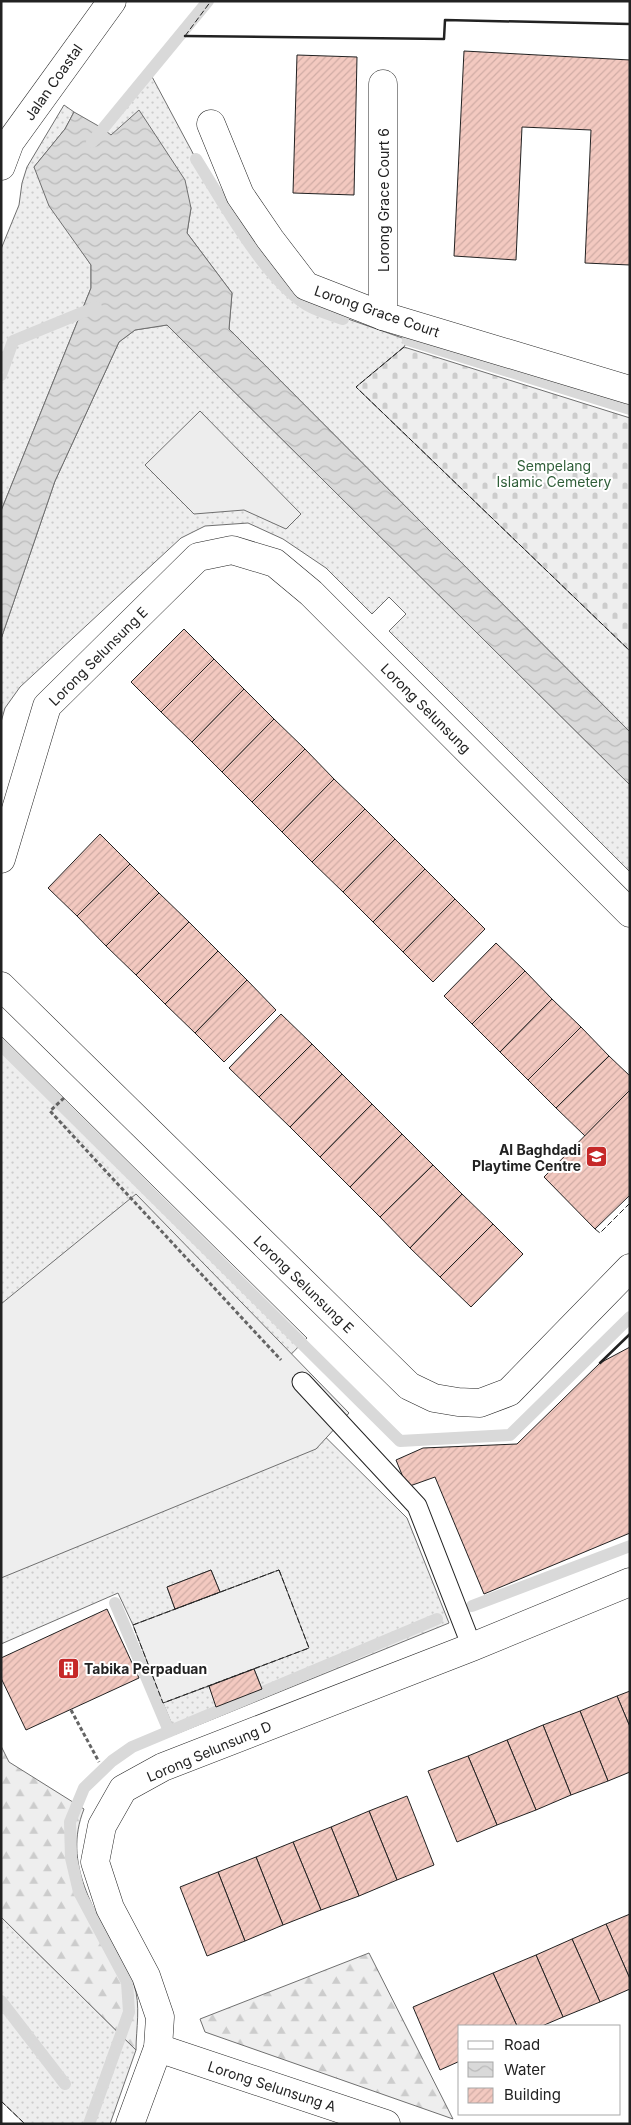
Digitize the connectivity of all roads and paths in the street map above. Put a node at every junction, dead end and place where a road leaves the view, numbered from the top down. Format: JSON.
{"nodes":[{"id":1,"x":112,"y":1,"type":"edge"},
{"id":2,"x":383,"y":84,"type":"dead end"},
{"id":3,"x":211,"y":124,"type":"dead end"},
{"id":4,"x":1,"y":166,"type":"edge"},
{"id":5,"x":383,"y":316,"type":"junction"},
{"id":6,"x":630,"y":390,"type":"edge"},
{"id":7,"x":198,"y":557,"type":"joint"},
{"id":8,"x":1,"y":859,"type":"edge"},
{"id":9,"x":630,"y":913,"type":"edge"},
{"id":10,"x":1,"y":986,"type":"edge"},
{"id":11,"x":71,"y":1090,"type":"dead end"},
{"id":12,"x":630,"y":1268,"type":"edge"},
{"id":13,"x":302,"y":1382,"type":"joint"},
{"id":14,"x":630,"y":1582,"type":"edge"},
{"id":15,"x":472,"y":1647,"type":"junction"},
{"id":16,"x":71,"y":1710,"type":"dead end"},
{"id":17,"x":95,"y":1757,"type":"dead end"},
{"id":18,"x":158,"y":2048,"type":"junction"},
{"id":19,"x":130,"y":2124,"type":"edge"},
{"id":20,"x":386,"y":2124,"type":"edge"}],
"edges":[{"from":1,"to":4,"type":"main road","name":"Jalan Coastal"},
{"from":2,"to":5,"type":"main road","name":"Lorong Grace Court 6"},
{"from":3,"to":5,"type":"main road","name":"Lorong Grace Court"},
{"from":5,"to":6,"type":"main road","name":"Lorong Grace Court"},
{"from":7,"to":8,"type":"main road","name":"Lorong Selunsung E"},
{"from":7,"to":9,"type":"main road","name":"Lorong Selunsung"},
{"from":10,"to":12,"type":"main road","name":"Lorong Selunsung E"},
{"from":11,"to":13,"type":"path"},
{"from":13,"to":15,"type":"lane"},
{"from":14,"to":15,"type":"main road","name":"Lorong Selunsung D"},
{"from":15,"to":18,"type":"main road","name":"Lorong Selunsung D"},
{"from":16,"to":17,"type":"path"},
{"from":18,"to":19,"type":"main road","name":"Lorong Selunsung D"},
{"from":18,"to":20,"type":"main road","name":"Lorong Selunsung A"}]}
